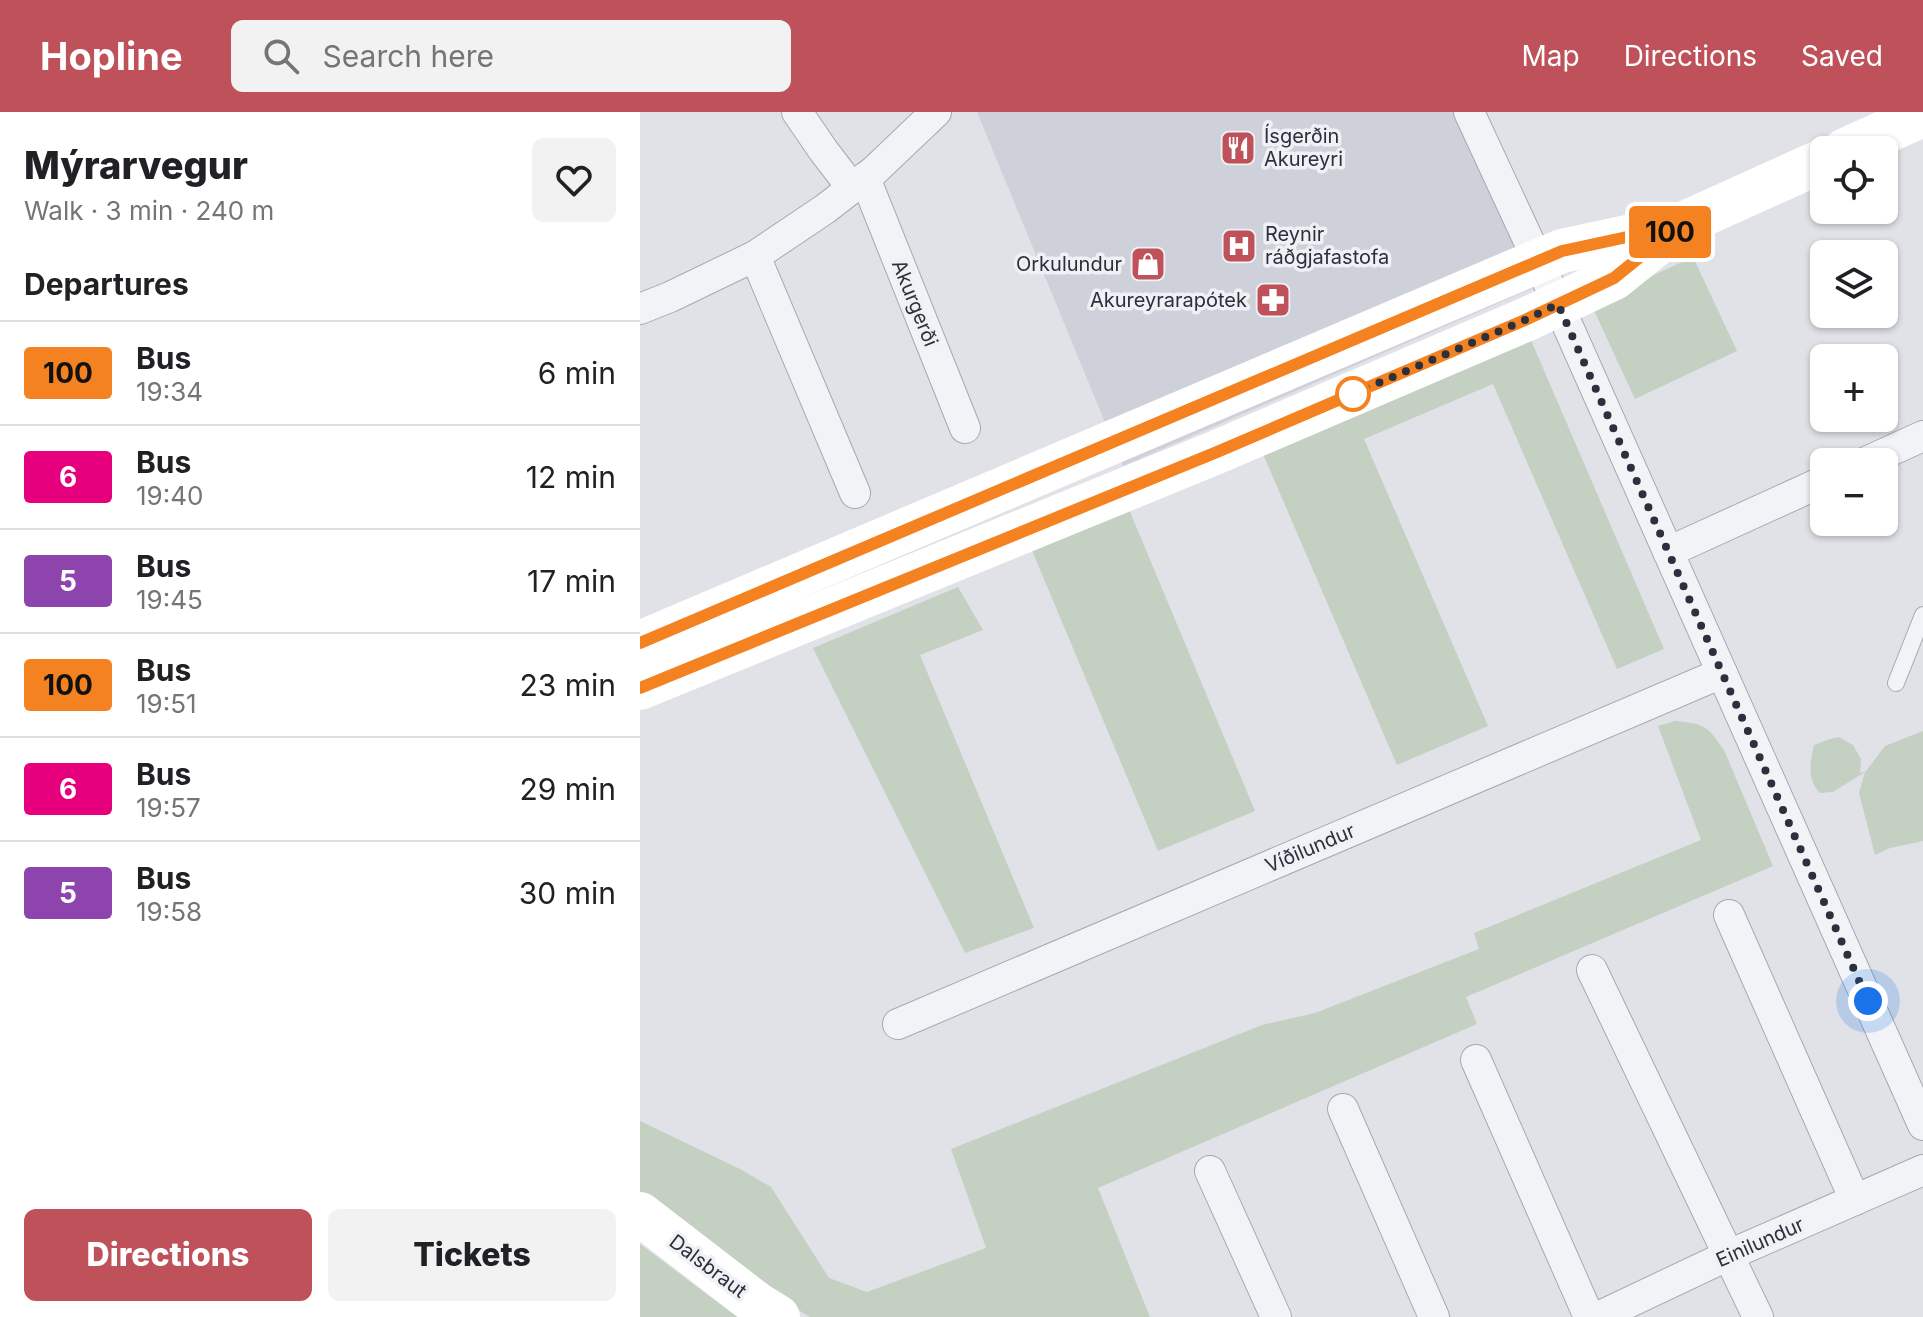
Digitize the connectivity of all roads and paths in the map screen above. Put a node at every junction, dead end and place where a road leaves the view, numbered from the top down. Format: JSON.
{"nodes":[{"id":1,"x":797,"y":112,"type":"edge"},
{"id":2,"x":936,"y":112,"type":"edge"},
{"id":3,"x":1469,"y":112,"type":"edge"},
{"id":4,"x":1923,"y":115,"type":"edge"},
{"id":5,"x":1876,"y":136,"type":"edge"},
{"id":6,"x":1810,"y":166,"type":"edge"},
{"id":7,"x":858,"y":183,"type":"junction"},
{"id":8,"x":1678,"y":226,"type":"junction"},
{"id":9,"x":755,"y":256,"type":"junction"},
{"id":10,"x":1538,"y":262,"type":"junction"},
{"id":11,"x":1558,"y":304,"type":"junction"},
{"id":12,"x":640,"y":309,"type":"edge"},
{"id":13,"x":965,"y":428,"type":"dead end"},
{"id":14,"x":1923,"y":436,"type":"edge"},
{"id":15,"x":1897,"y":448,"type":"edge"},
{"id":16,"x":1810,"y":487,"type":"edge"},
{"id":17,"x":855,"y":493,"type":"dead end"},
{"id":18,"x":1668,"y":552,"type":"junction"},
{"id":19,"x":1923,"y":615,"type":"edge"},
{"id":20,"x":640,"y":643,"type":"edge"},
{"id":21,"x":1722,"y":673,"type":"junction"},
{"id":22,"x":1896,"y":683,"type":"dead end"},
{"id":23,"x":640,"y":688,"type":"edge"},
{"id":24,"x":1729,"y":915,"type":"dead end"},
{"id":25,"x":1592,"y":970,"type":"dead end"},
{"id":26,"x":898,"y":1024,"type":"dead end"},
{"id":27,"x":1476,"y":1060,"type":"dead end"},
{"id":28,"x":1914,"y":1079,"type":"edge"},
{"id":29,"x":1343,"y":1109,"type":"dead end"},
{"id":30,"x":1923,"y":1125,"type":"edge"},
{"id":31,"x":1923,"y":1170,"type":"edge"},
{"id":32,"x":1210,"y":1171,"type":"dead end"},
{"id":33,"x":1855,"y":1200,"type":"junction"},
{"id":34,"x":640,"y":1214,"type":"edge"},
{"id":35,"x":1729,"y":1255,"type":"junction"},
{"id":36,"x":778,"y":1317,"type":"edge"},
{"id":37,"x":1276,"y":1317,"type":"edge"},
{"id":38,"x":1434,"y":1317,"type":"edge"},
{"id":39,"x":1589,"y":1317,"type":"edge"},
{"id":40,"x":1598,"y":1317,"type":"edge"},
{"id":41,"x":1758,"y":1317,"type":"edge"}],
"edges":[{"from":1,"to":7,"type":"street","name":"Akurgerði"},
{"from":2,"to":7,"type":"street"},
{"from":3,"to":10,"type":"street"},
{"from":4,"to":5,"type":"main road"},
{"from":6,"to":8,"type":"main road"},
{"from":7,"to":9,"type":"street"},
{"from":7,"to":13,"type":"street","name":"Akurgerði"},
{"from":8,"to":10,"type":"main road"},
{"from":8,"to":11,"type":"main road"},
{"from":9,"to":12,"type":"street"},
{"from":9,"to":17,"type":"street"},
{"from":10,"to":11,"type":"street"},
{"from":10,"to":20,"type":"main road"},
{"from":11,"to":18,"type":"street"},
{"from":11,"to":23,"type":"main road"},
{"from":14,"to":15,"type":"street"},
{"from":16,"to":18,"type":"street"},
{"from":18,"to":21,"type":"street"},
{"from":19,"to":22,"type":"lane"},
{"from":21,"to":26,"type":"street","name":"Víðilundur"},
{"from":21,"to":28,"type":"street"},
{"from":24,"to":33,"type":"street"},
{"from":25,"to":35,"type":"street"},
{"from":27,"to":39,"type":"street"},
{"from":28,"to":30,"type":"street"},
{"from":29,"to":38,"type":"street"},
{"from":31,"to":33,"type":"street","name":"Einilundur"},
{"from":32,"to":37,"type":"street"},
{"from":33,"to":35,"type":"street","name":"Einilundur"},
{"from":34,"to":36,"type":"main road","name":"Dalsbraut"},
{"from":35,"to":40,"type":"street","name":"Einilundur"},
{"from":35,"to":41,"type":"street"}]}
